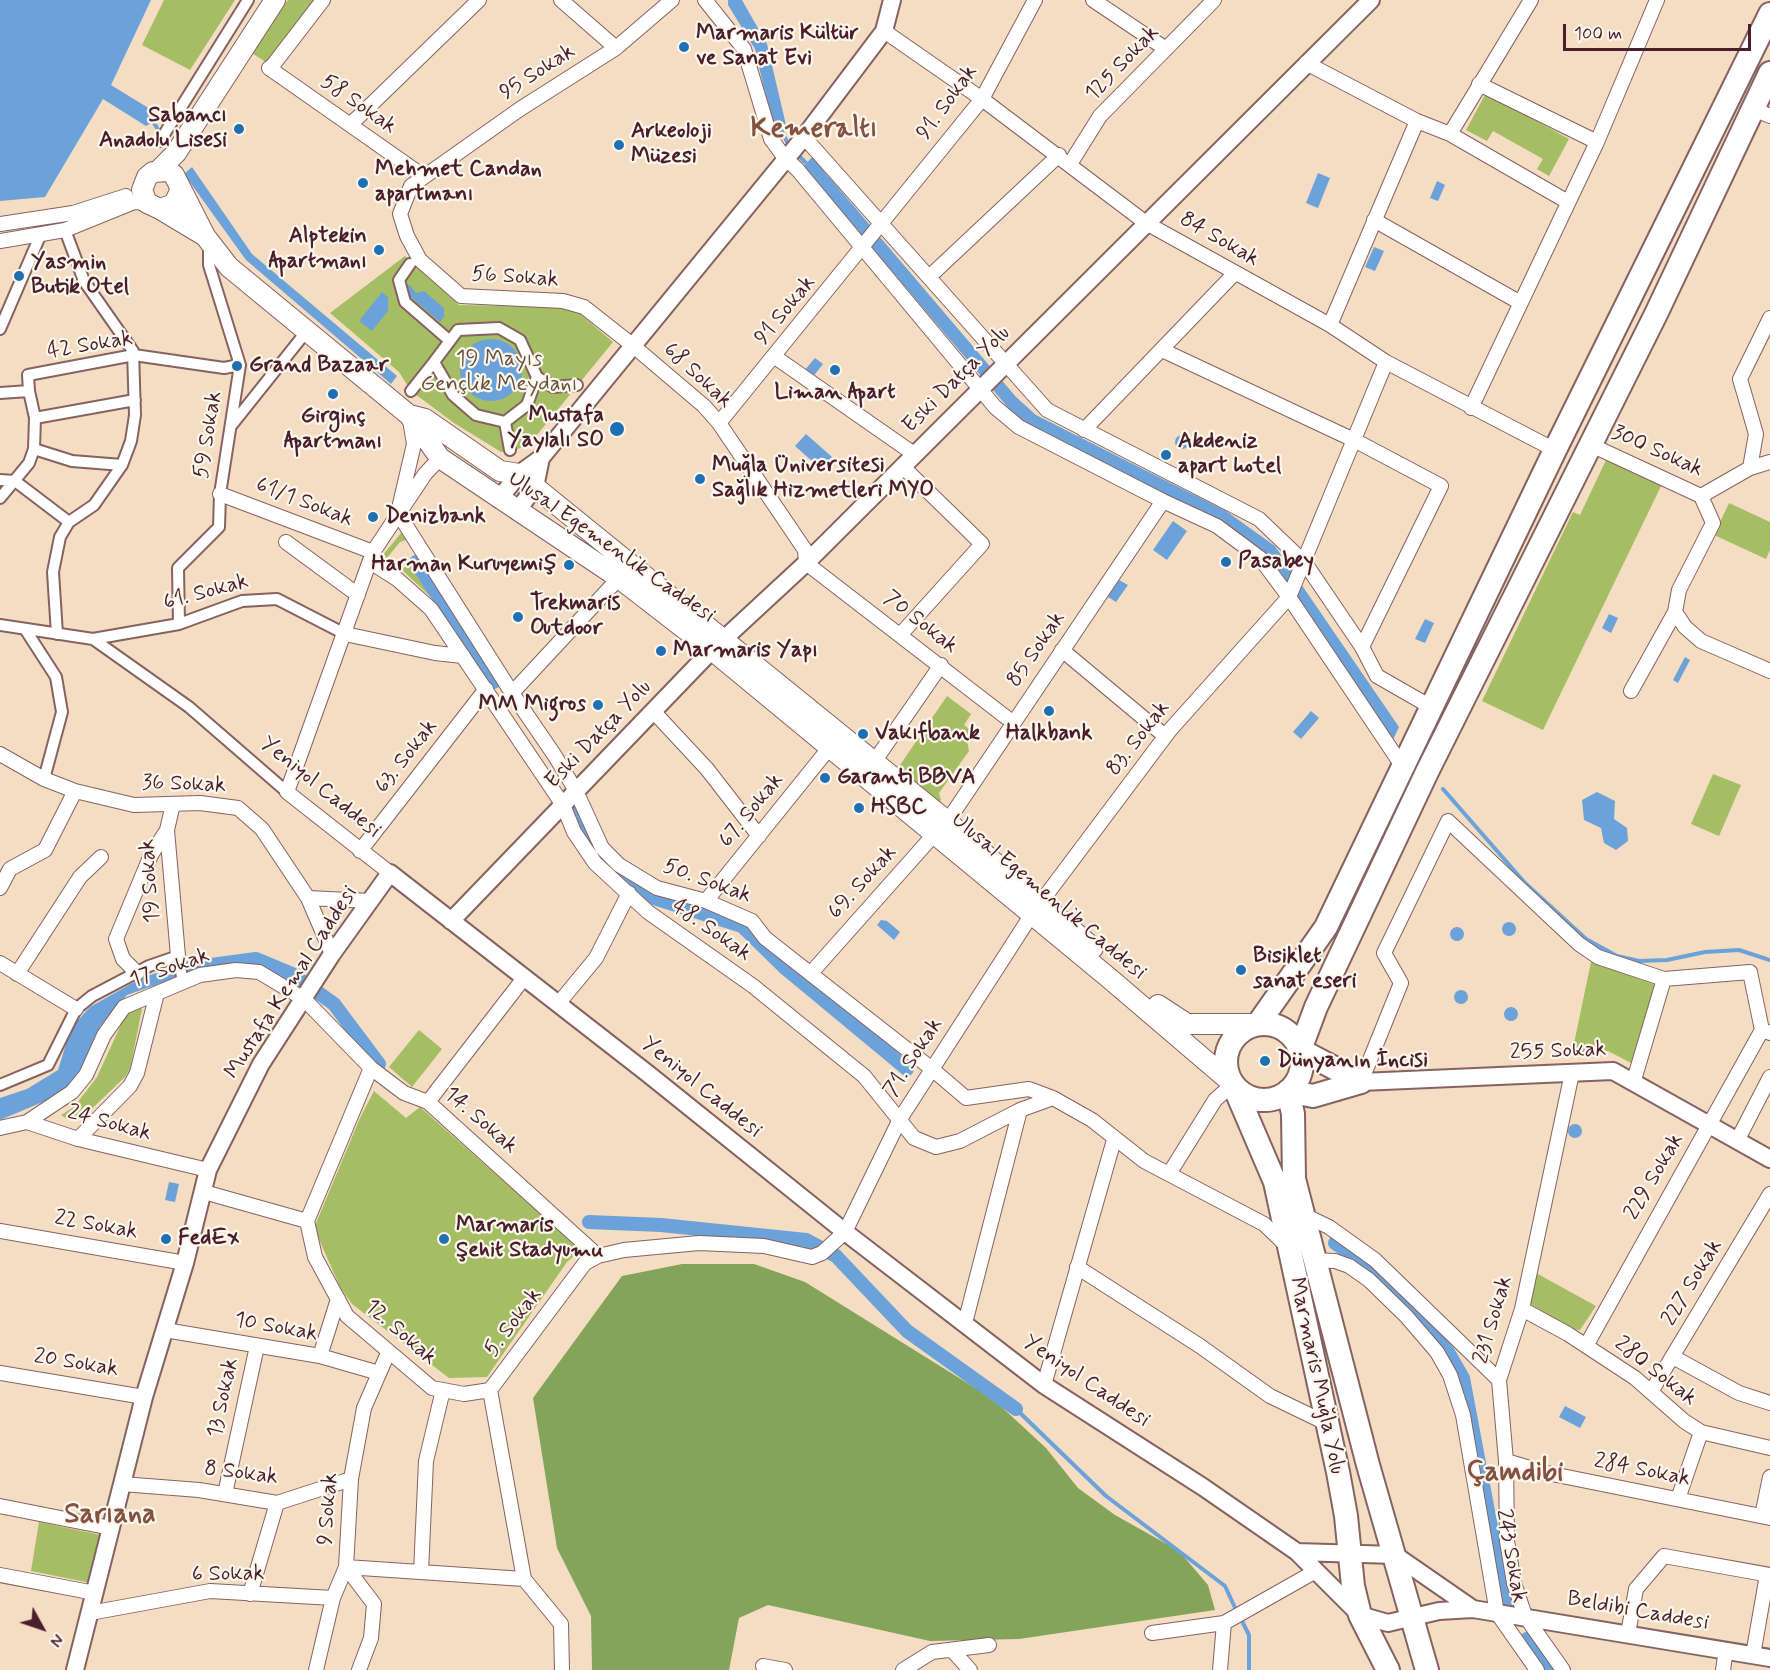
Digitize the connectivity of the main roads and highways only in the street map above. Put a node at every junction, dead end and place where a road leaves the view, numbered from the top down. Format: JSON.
{"nodes":[{"id":1,"x":275,"y":0,"type":"edge"},
{"id":2,"x":1770,"y":14,"type":"edge"},
{"id":3,"x":1770,"y":73,"type":"edge"},
{"id":4,"x":171,"y":178,"type":"junction"},
{"id":5,"x":150,"y":200,"type":"junction"},
{"id":6,"x":207,"y":238,"type":"junction"},
{"id":7,"x":409,"y":415,"type":"junction"},
{"id":8,"x":718,"y":644,"type":"junction"},
{"id":9,"x":942,"y":824,"type":"junction"},
{"id":10,"x":1037,"y":908,"type":"junction"},
{"id":11,"x":1258,"y":1024,"type":"junction"},
{"id":12,"x":1300,"y":1050,"type":"junction"},
{"id":13,"x":1233,"y":1084,"type":"junction"},
{"id":14,"x":1288,"y":1091,"type":"junction"},
{"id":15,"x":1388,"y":1670,"type":"edge"},
{"id":16,"x":1427,"y":1670,"type":"edge"}],
"edges":[{"from":1,"to":4,"type":"main road"},
{"from":2,"to":11,"type":"highway"},
{"from":3,"to":12,"type":"highway"},
{"from":4,"to":5,"type":"main road"},
{"from":4,"to":5,"type":"main road"},
{"from":4,"to":6,"type":"main road","name":"Ulusal Egemenlik Caddesi"},
{"from":5,"to":6,"type":"main road","name":"Ulusal Egemenlik Caddesi"},
{"from":6,"to":7,"type":"main road","name":"Ulusal Egemenlik Caddesi"},
{"from":7,"to":8,"type":"main road","name":"Ulusal Egemenlik Caddesi"},
{"from":7,"to":8,"type":"main road","name":"Ulusal Egemenlik Caddesi"},
{"from":8,"to":9,"type":"main road","name":"Ulusal Egemenlik Caddesi"},
{"from":8,"to":9,"type":"main road","name":"Ulusal Egemenlik Caddesi"},
{"from":9,"to":10,"type":"main road","name":"Ulusal Egemenlik Caddesi"},
{"from":10,"to":11,"type":"main road","name":"Ulusal Egemenlik Caddesi"},
{"from":10,"to":13,"type":"main road","name":"Ulusal Egemenlik Caddesi"},
{"from":11,"to":12,"type":"highway"},
{"from":11,"to":13,"type":"highway"},
{"from":12,"to":14,"type":"highway"},
{"from":12,"to":14,"type":"highway"},
{"from":13,"to":14,"type":"highway"},
{"from":13,"to":15,"type":"highway","name":"Marmaris Muğla Yolu"},
{"from":14,"to":16,"type":"highway"}]}
